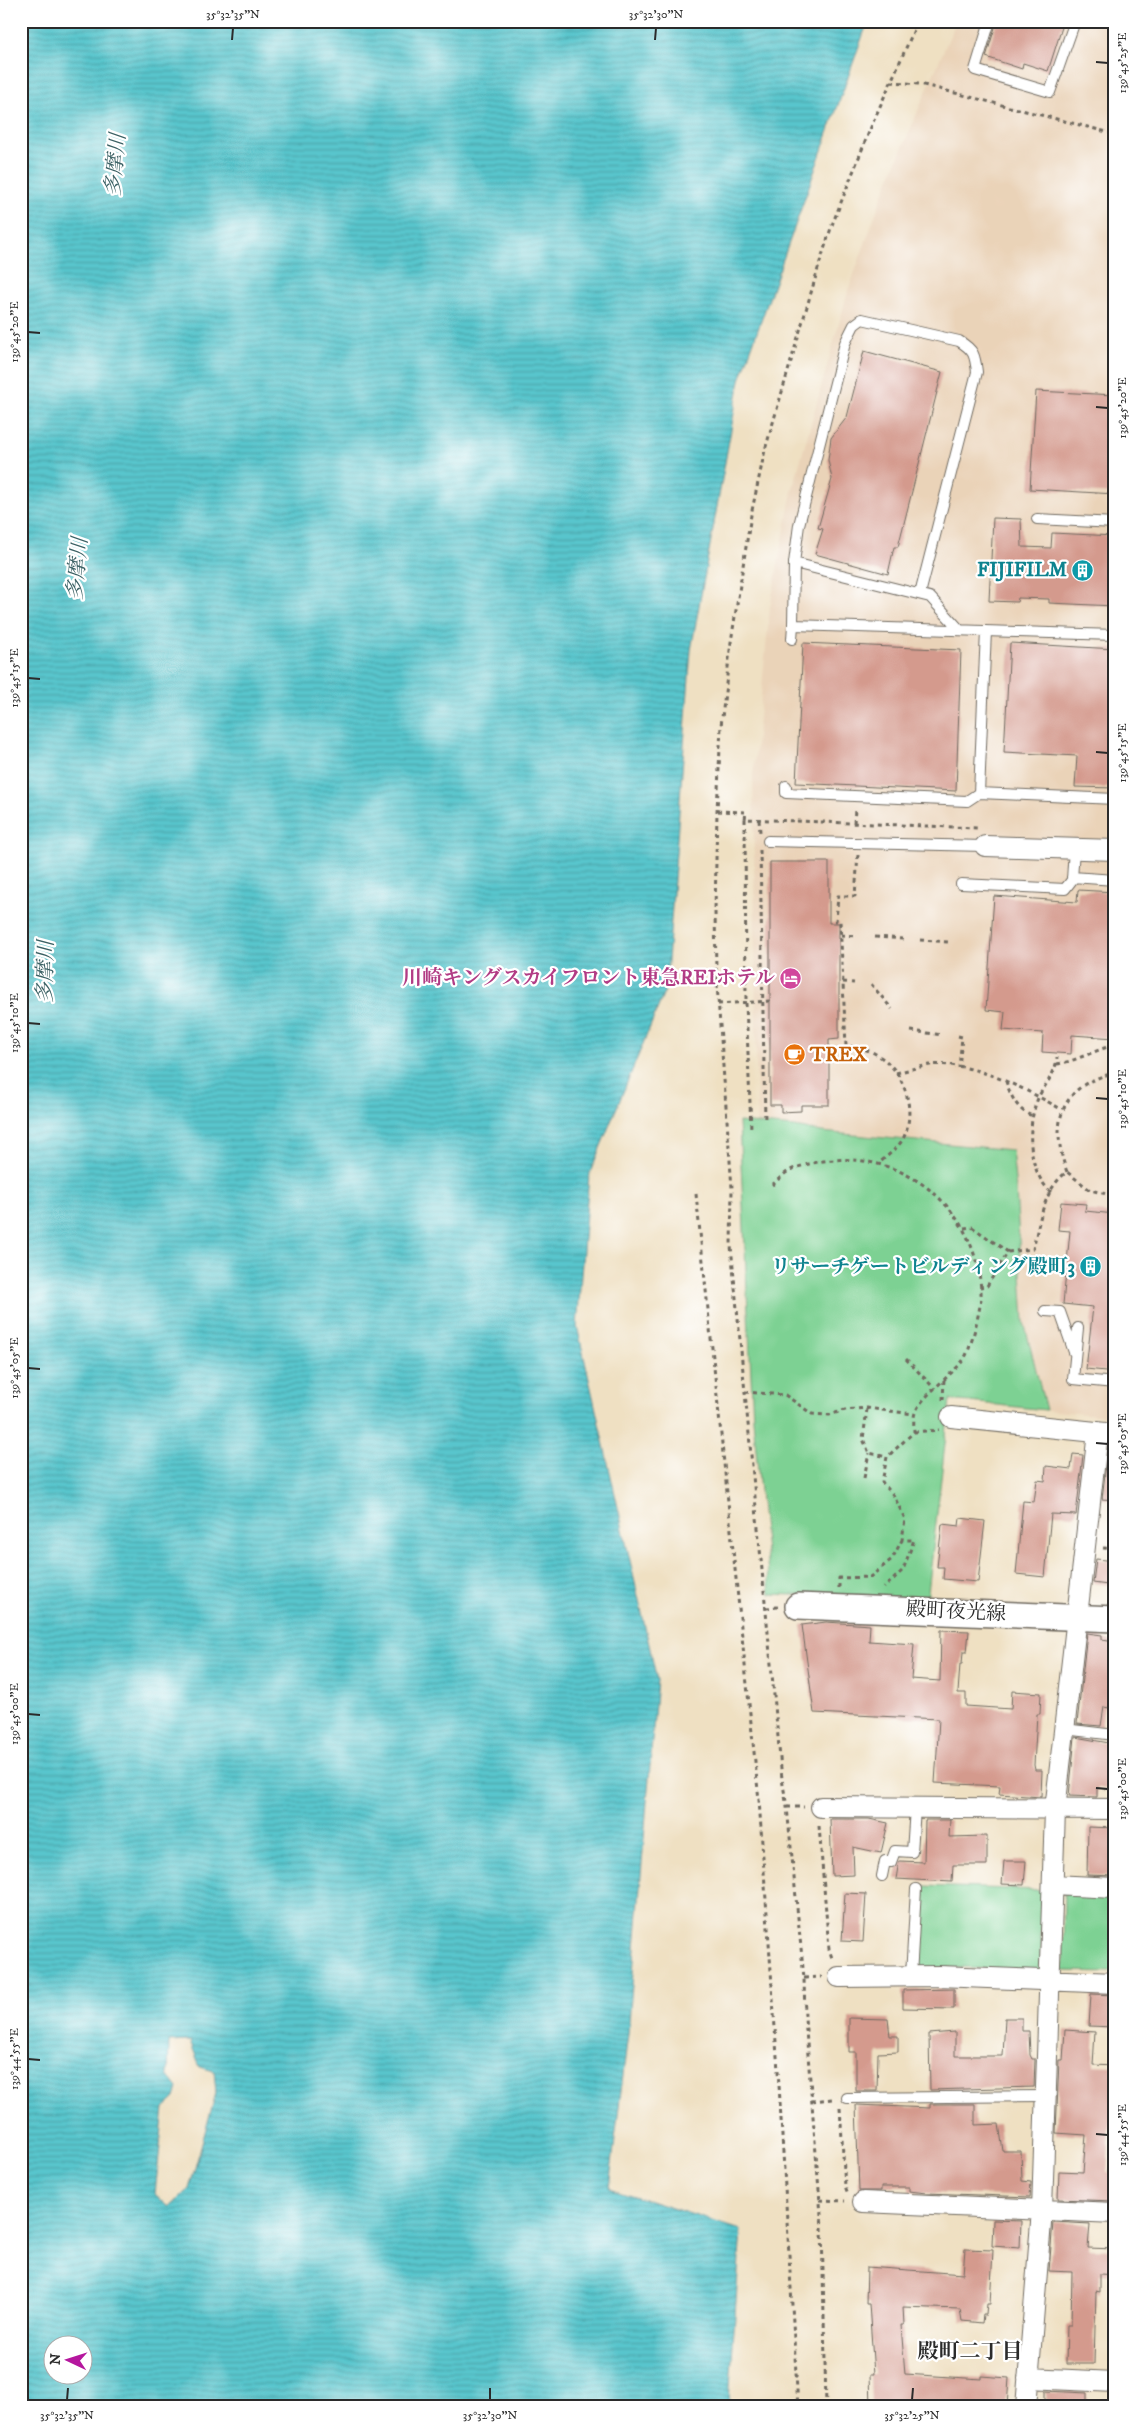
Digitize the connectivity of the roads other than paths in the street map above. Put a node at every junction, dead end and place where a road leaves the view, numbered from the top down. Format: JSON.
{"nodes":[{"id":1,"x":990,"y":21,"type":"edge"},
{"id":2,"x":1075,"y":21,"type":"edge"},
{"id":3,"x":1037,"y":519,"type":"dead end"},
{"id":4,"x":1115,"y":523,"type":"edge"},
{"id":5,"x":794,"y":563,"type":"junction"},
{"id":6,"x":920,"y":594,"type":"junction"},
{"id":7,"x":793,"y":625,"type":"junction"},
{"id":8,"x":960,"y":630,"type":"junction"},
{"id":9,"x":986,"y":631,"type":"junction"},
{"id":10,"x":1115,"y":635,"type":"edge"},
{"id":11,"x":792,"y":639,"type":"dead end"},
{"id":12,"x":786,"y":786,"type":"dead end"},
{"id":13,"x":979,"y":793,"type":"junction"},
{"id":14,"x":1115,"y":799,"type":"edge"},
{"id":15,"x":985,"y":837,"type":"joint"},
{"id":16,"x":764,"y":840,"type":"road end"},
{"id":17,"x":1074,"y":848,"type":"junction"},
{"id":18,"x":1115,"y":850,"type":"edge"},
{"id":19,"x":1072,"y":878,"type":"junction"},
{"id":20,"x":1115,"y":880,"type":"edge"},
{"id":21,"x":961,"y":884,"type":"dead end"},
{"id":22,"x":1045,"y":1311,"type":"dead end"},
{"id":23,"x":1078,"y":1328,"type":"dead end"},
{"id":24,"x":1075,"y":1355,"type":"junction"},
{"id":25,"x":1115,"y":1383,"type":"edge"},
{"id":26,"x":951,"y":1416,"type":"dead end"},
{"id":27,"x":1106,"y":1433,"type":"edge"},
{"id":28,"x":798,"y":1606,"type":"dead end"},
{"id":29,"x":1077,"y":1617,"type":"junction"},
{"id":30,"x":1115,"y":1619,"type":"edge"},
{"id":31,"x":1064,"y":1729,"type":"junction"},
{"id":32,"x":1115,"y":1735,"type":"edge"},
{"id":33,"x":821,"y":1807,"type":"road end"},
{"id":34,"x":915,"y":1808,"type":"junction"},
{"id":35,"x":1115,"y":1809,"type":"edge"},
{"id":36,"x":1055,"y":1810,"type":"junction"},
{"id":37,"x":882,"y":1876,"type":"dead end"},
{"id":38,"x":1053,"y":1885,"type":"junction"},
{"id":39,"x":1115,"y":1888,"type":"edge"},
{"id":40,"x":916,"y":1889,"type":"dead end"},
{"id":41,"x":911,"y":1976,"type":"junction"},
{"id":42,"x":839,"y":1977,"type":"road end"},
{"id":43,"x":1048,"y":1980,"type":"junction"},
{"id":44,"x":1115,"y":1983,"type":"edge"},
{"id":45,"x":1046,"y":2096,"type":"junction"},
{"id":46,"x":847,"y":2098,"type":"dead end"},
{"id":47,"x":863,"y":2202,"type":"dead end"},
{"id":48,"x":1042,"y":2210,"type":"junction"},
{"id":49,"x":1115,"y":2213,"type":"edge"},
{"id":50,"x":1028,"y":2378,"type":"junction"},
{"id":51,"x":1115,"y":2382,"type":"edge"},
{"id":52,"x":1026,"y":2407,"type":"edge"}],
"edges":[{"from":1,"to":2,"type":"lane"},
{"from":3,"to":4,"type":"lane"},
{"from":5,"to":6,"type":"lane"},
{"from":5,"to":6,"type":"lane"},
{"from":5,"to":7,"type":"lane"},
{"from":6,"to":8,"type":"lane"},
{"from":7,"to":8,"type":"lane"},
{"from":7,"to":11,"type":"lane"},
{"from":8,"to":9,"type":"lane"},
{"from":9,"to":10,"type":"lane"},
{"from":9,"to":13,"type":"lane"},
{"from":12,"to":13,"type":"lane"},
{"from":13,"to":14,"type":"lane"},
{"from":15,"to":16,"type":"lane"},
{"from":15,"to":17,"type":"street"},
{"from":17,"to":18,"type":"street"},
{"from":17,"to":19,"type":"lane"},
{"from":19,"to":20,"type":"lane"},
{"from":19,"to":21,"type":"lane"},
{"from":22,"to":24,"type":"lane"},
{"from":23,"to":24,"type":"lane"},
{"from":24,"to":25,"type":"lane"},
{"from":26,"to":27,"type":"street"},
{"from":27,"to":29,"type":"street"},
{"from":28,"to":29,"type":"street","name":"殿町夜光線"},
{"from":29,"to":30,"type":"street","name":"殿町夜光線"},
{"from":29,"to":31,"type":"street"},
{"from":31,"to":32,"type":"lane"},
{"from":31,"to":36,"type":"street"},
{"from":33,"to":34,"type":"street"},
{"from":34,"to":36,"type":"street"},
{"from":34,"to":37,"type":"lane"},
{"from":35,"to":36,"type":"street"},
{"from":36,"to":38,"type":"street"},
{"from":38,"to":39,"type":"street"},
{"from":38,"to":43,"type":"street"},
{"from":40,"to":41,"type":"lane"},
{"from":41,"to":42,"type":"street"},
{"from":41,"to":43,"type":"street"},
{"from":43,"to":44,"type":"street"},
{"from":43,"to":45,"type":"street"},
{"from":45,"to":46,"type":"lane"},
{"from":45,"to":48,"type":"street"},
{"from":47,"to":48,"type":"street"},
{"from":48,"to":49,"type":"street"},
{"from":48,"to":50,"type":"street"},
{"from":50,"to":51,"type":"street"},
{"from":50,"to":52,"type":"street"}]}
